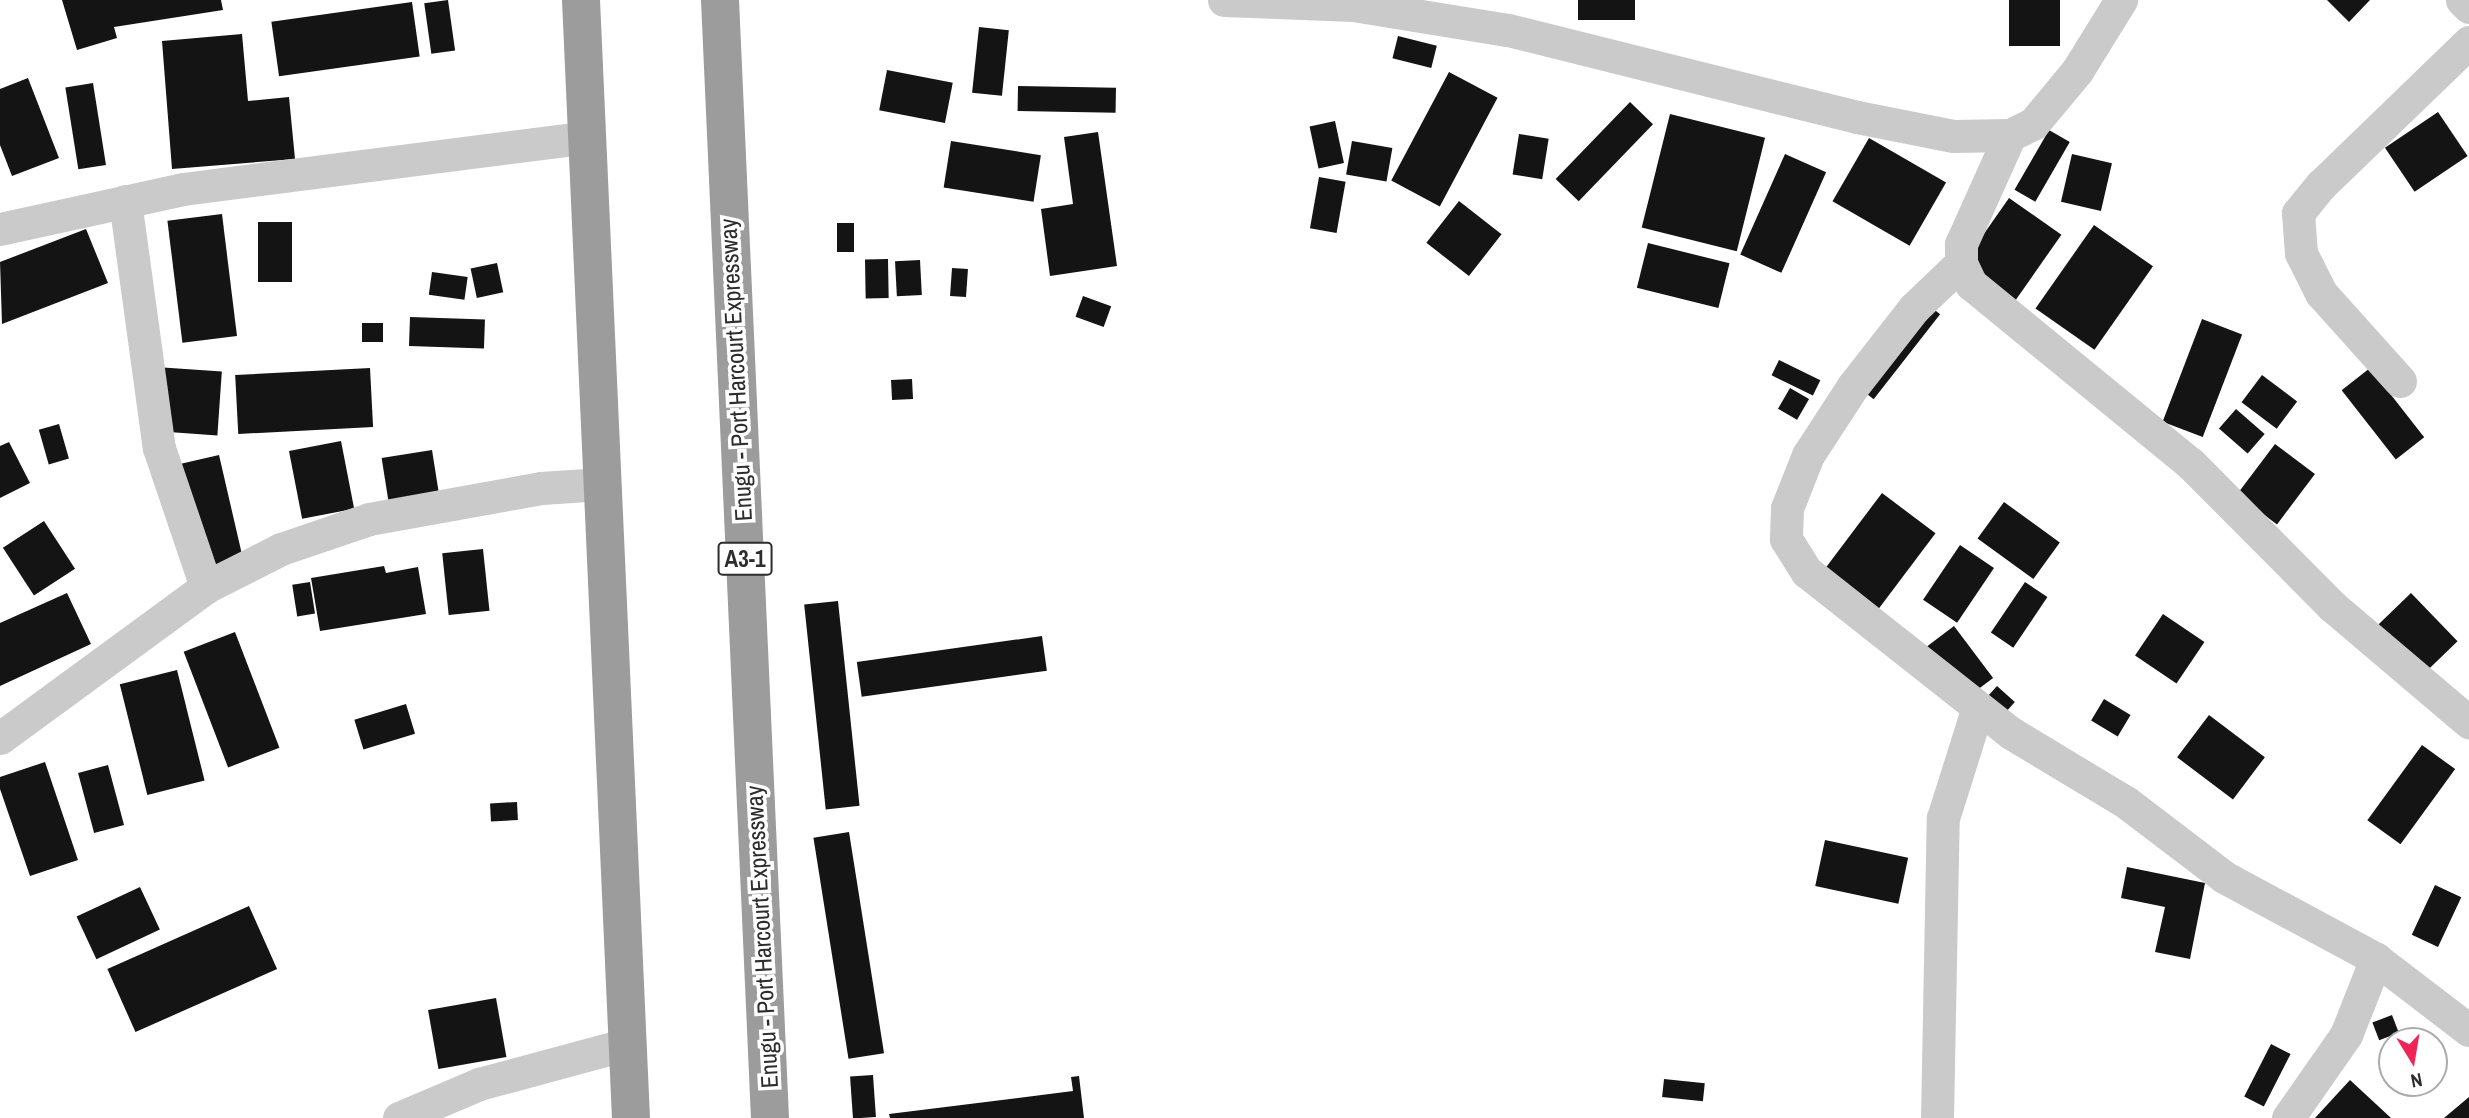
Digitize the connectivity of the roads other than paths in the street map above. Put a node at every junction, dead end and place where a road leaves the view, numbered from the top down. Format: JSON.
{"nodes":[{"id":1,"x":581,"y":0,"type":"edge"},
{"id":2,"x":720,"y":0,"type":"edge"},
{"id":3,"x":1224,"y":0,"type":"edge"},
{"id":4,"x":2121,"y":0,"type":"edge"},
{"id":5,"x":2462,"y":0,"type":"edge"},
{"id":6,"x":1353,"y":2,"type":"edge"},
{"id":7,"x":2469,"y":7,"type":"edge"},
{"id":8,"x":2469,"y":42,"type":"edge"},
{"id":9,"x":2010,"y":135,"type":"junction"},
{"id":10,"x":587,"y":137,"type":"junction"},
{"id":11,"x":125,"y":201,"type":"junction"},
{"id":12,"x":0,"y":229,"type":"edge"},
{"id":13,"x":1961,"y":263,"type":"junction"},
{"id":14,"x":2400,"y":381,"type":"dead end"},
{"id":15,"x":602,"y":484,"type":"junction"},
{"id":16,"x":206,"y":587,"type":"junction"},
{"id":17,"x":1979,"y":707,"type":"junction"},
{"id":18,"x":2469,"y":722,"type":"edge"},
{"id":19,"x":3,"y":730,"type":"edge"},
{"id":20,"x":2376,"y":959,"type":"junction"},
{"id":21,"x":2469,"y":1030,"type":"edge"},
{"id":22,"x":627,"y":1044,"type":"junction"},
{"id":23,"x":399,"y":1118,"type":"edge"},
{"id":24,"x":631,"y":1118,"type":"edge"},
{"id":25,"x":770,"y":1118,"type":"edge"},
{"id":26,"x":1937,"y":1118,"type":"edge"},
{"id":27,"x":2288,"y":1118,"type":"edge"}],
"edges":[{"from":1,"to":10,"type":"highway"},
{"from":2,"to":25,"type":"highway","name":"Enugu - Port Harcourt Expressway","number":"A3-1"},
{"from":3,"to":6,"type":"street"},
{"from":4,"to":9,"type":"street"},
{"from":5,"to":7,"type":"street"},
{"from":6,"to":9,"type":"street"},
{"from":8,"to":14,"type":"street"},
{"from":9,"to":13,"type":"street"},
{"from":10,"to":11,"type":"street"},
{"from":10,"to":15,"type":"highway"},
{"from":11,"to":12,"type":"street"},
{"from":11,"to":16,"type":"street"},
{"from":13,"to":17,"type":"street"},
{"from":13,"to":18,"type":"street"},
{"from":15,"to":16,"type":"street"},
{"from":15,"to":22,"type":"highway"},
{"from":16,"to":19,"type":"street"},
{"from":17,"to":20,"type":"street"},
{"from":17,"to":26,"type":"street"},
{"from":20,"to":21,"type":"street"},
{"from":20,"to":27,"type":"street"},
{"from":22,"to":23,"type":"street"},
{"from":22,"to":24,"type":"highway"}]}
